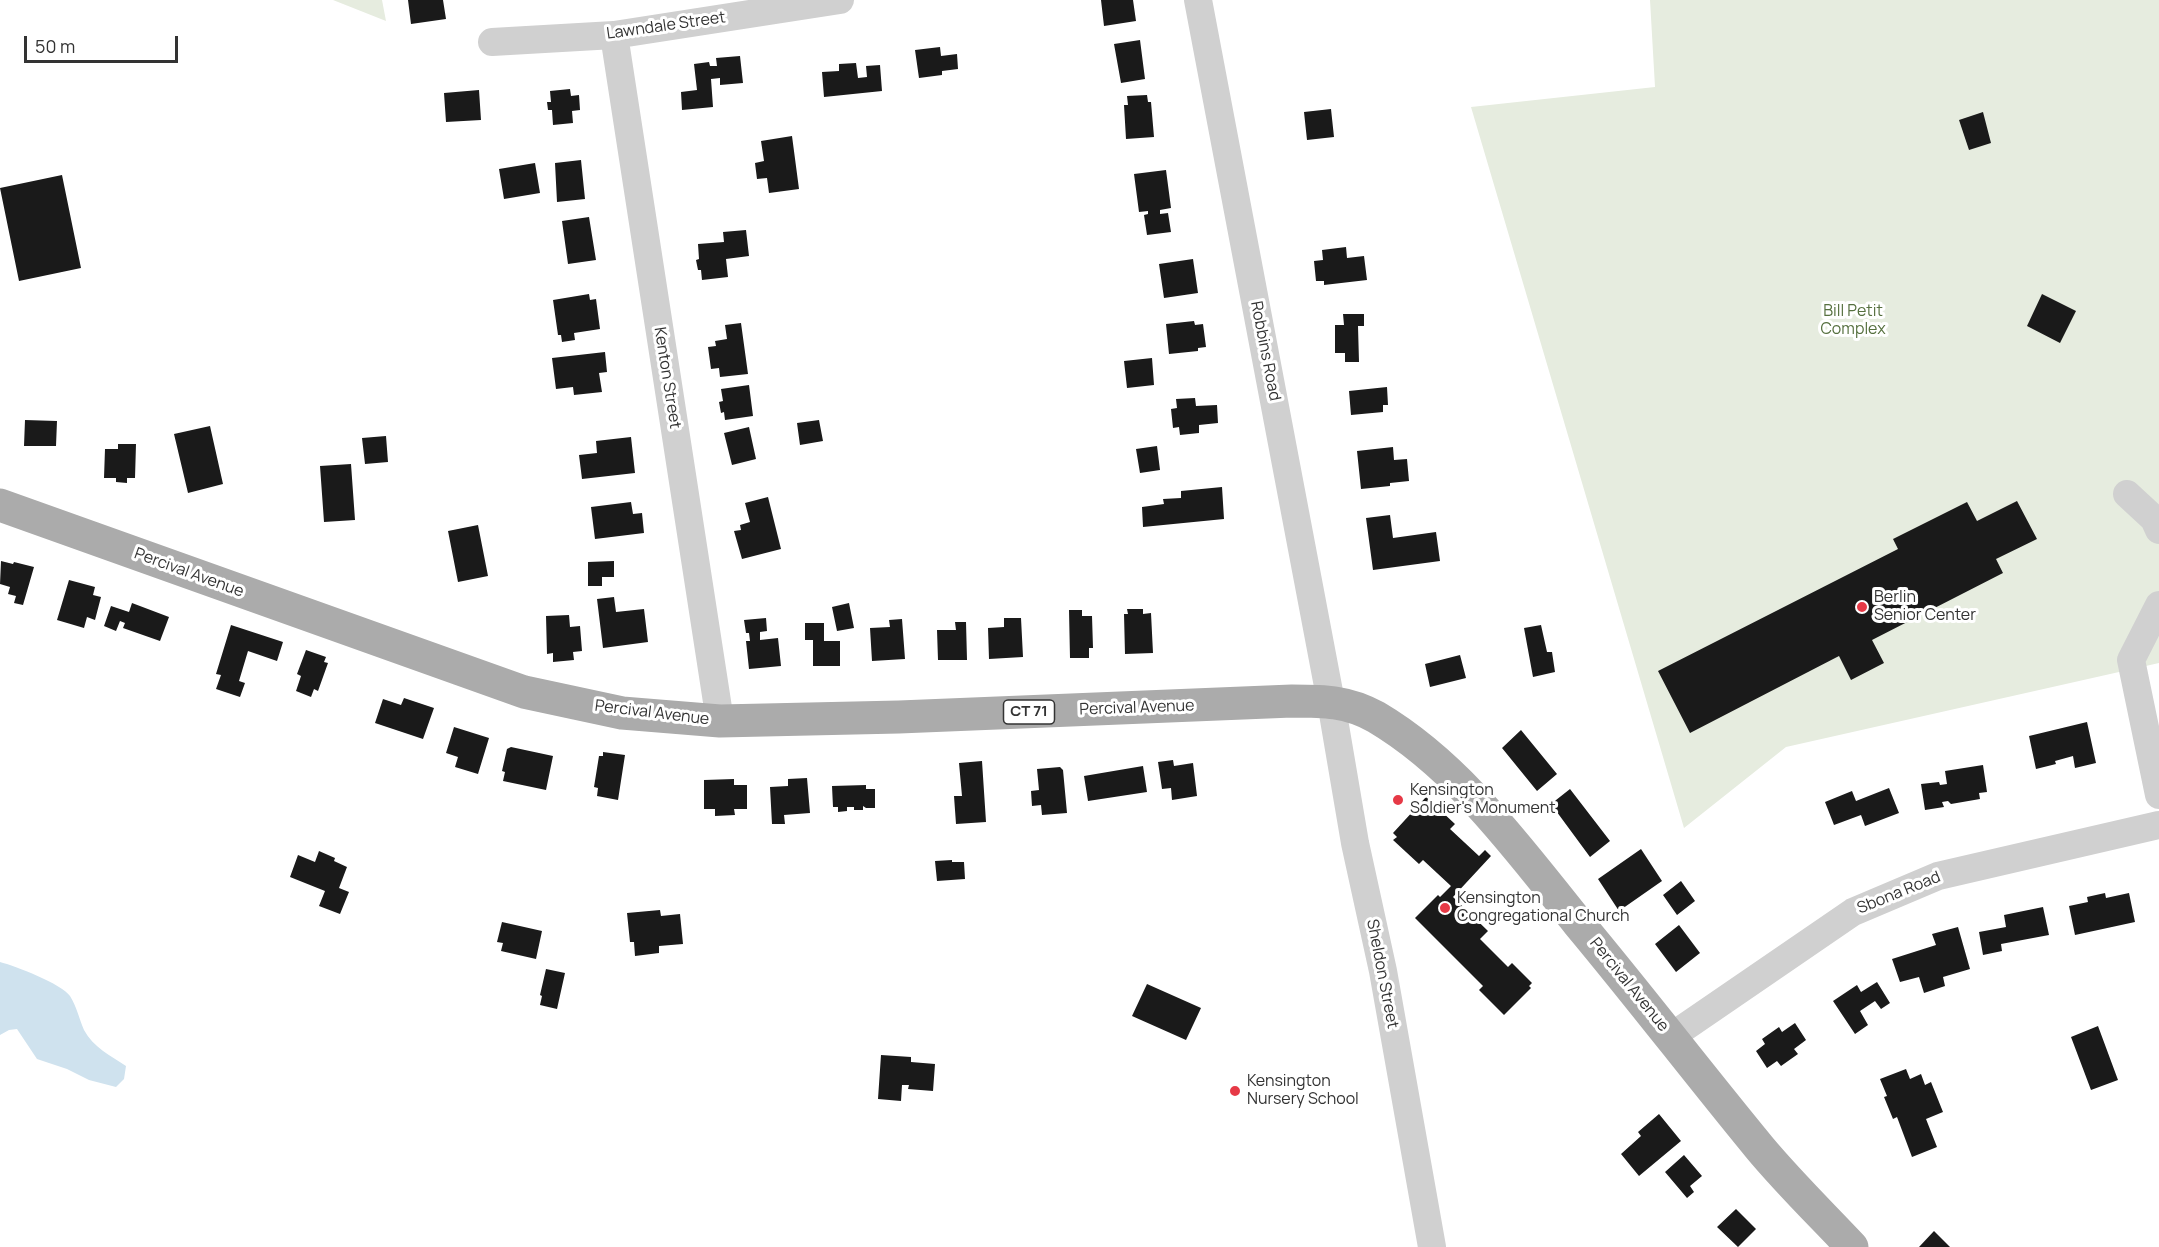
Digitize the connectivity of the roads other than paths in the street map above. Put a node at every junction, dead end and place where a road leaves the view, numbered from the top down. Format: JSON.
{"nodes":[{"id":1,"x":840,"y":0,"type":"edge"},
{"id":2,"x":1198,"y":0,"type":"edge"},
{"id":3,"x":614,"y":35,"type":"junction"},
{"id":4,"x":492,"y":42,"type":"dead end"},
{"id":5,"x":2127,"y":494,"type":"dead end"},
{"id":6,"x":0,"y":506,"type":"edge"},
{"id":7,"x":2159,"y":530,"type":"edge"},
{"id":8,"x":2159,"y":605,"type":"edge"},
{"id":9,"x":1331,"y":702,"type":"junction"},
{"id":10,"x":720,"y":721,"type":"junction"},
{"id":11,"x":2159,"y":795,"type":"edge"},
{"id":12,"x":2159,"y":825,"type":"edge"},
{"id":13,"x":1672,"y":1036,"type":"junction"},
{"id":14,"x":1432,"y":1247,"type":"edge"},
{"id":15,"x":1852,"y":1247,"type":"edge"}],
"edges":[{"from":1,"to":3,"type":"street","name":"Lawndale Street"},
{"from":2,"to":9,"type":"street","name":"Robbins Road"},
{"from":3,"to":4,"type":"street","name":"Lawndale Street"},
{"from":3,"to":10,"type":"street","name":"Kenton Street"},
{"from":5,"to":7,"type":"street"},
{"from":6,"to":10,"type":"main road","name":"Percival Avenue","number":"CT 71"},
{"from":8,"to":11,"type":"street"},
{"from":9,"to":10,"type":"main road","name":"Percival Avenue","number":"CT 71"},
{"from":9,"to":13,"type":"main road","name":"Percival Avenue","number":"CT 71"},
{"from":9,"to":14,"type":"street","name":"Sheldon Street"},
{"from":12,"to":13,"type":"street","name":"Sbona Road"},
{"from":13,"to":15,"type":"main road","name":"Percival Avenue","number":"CT 71"}]}
